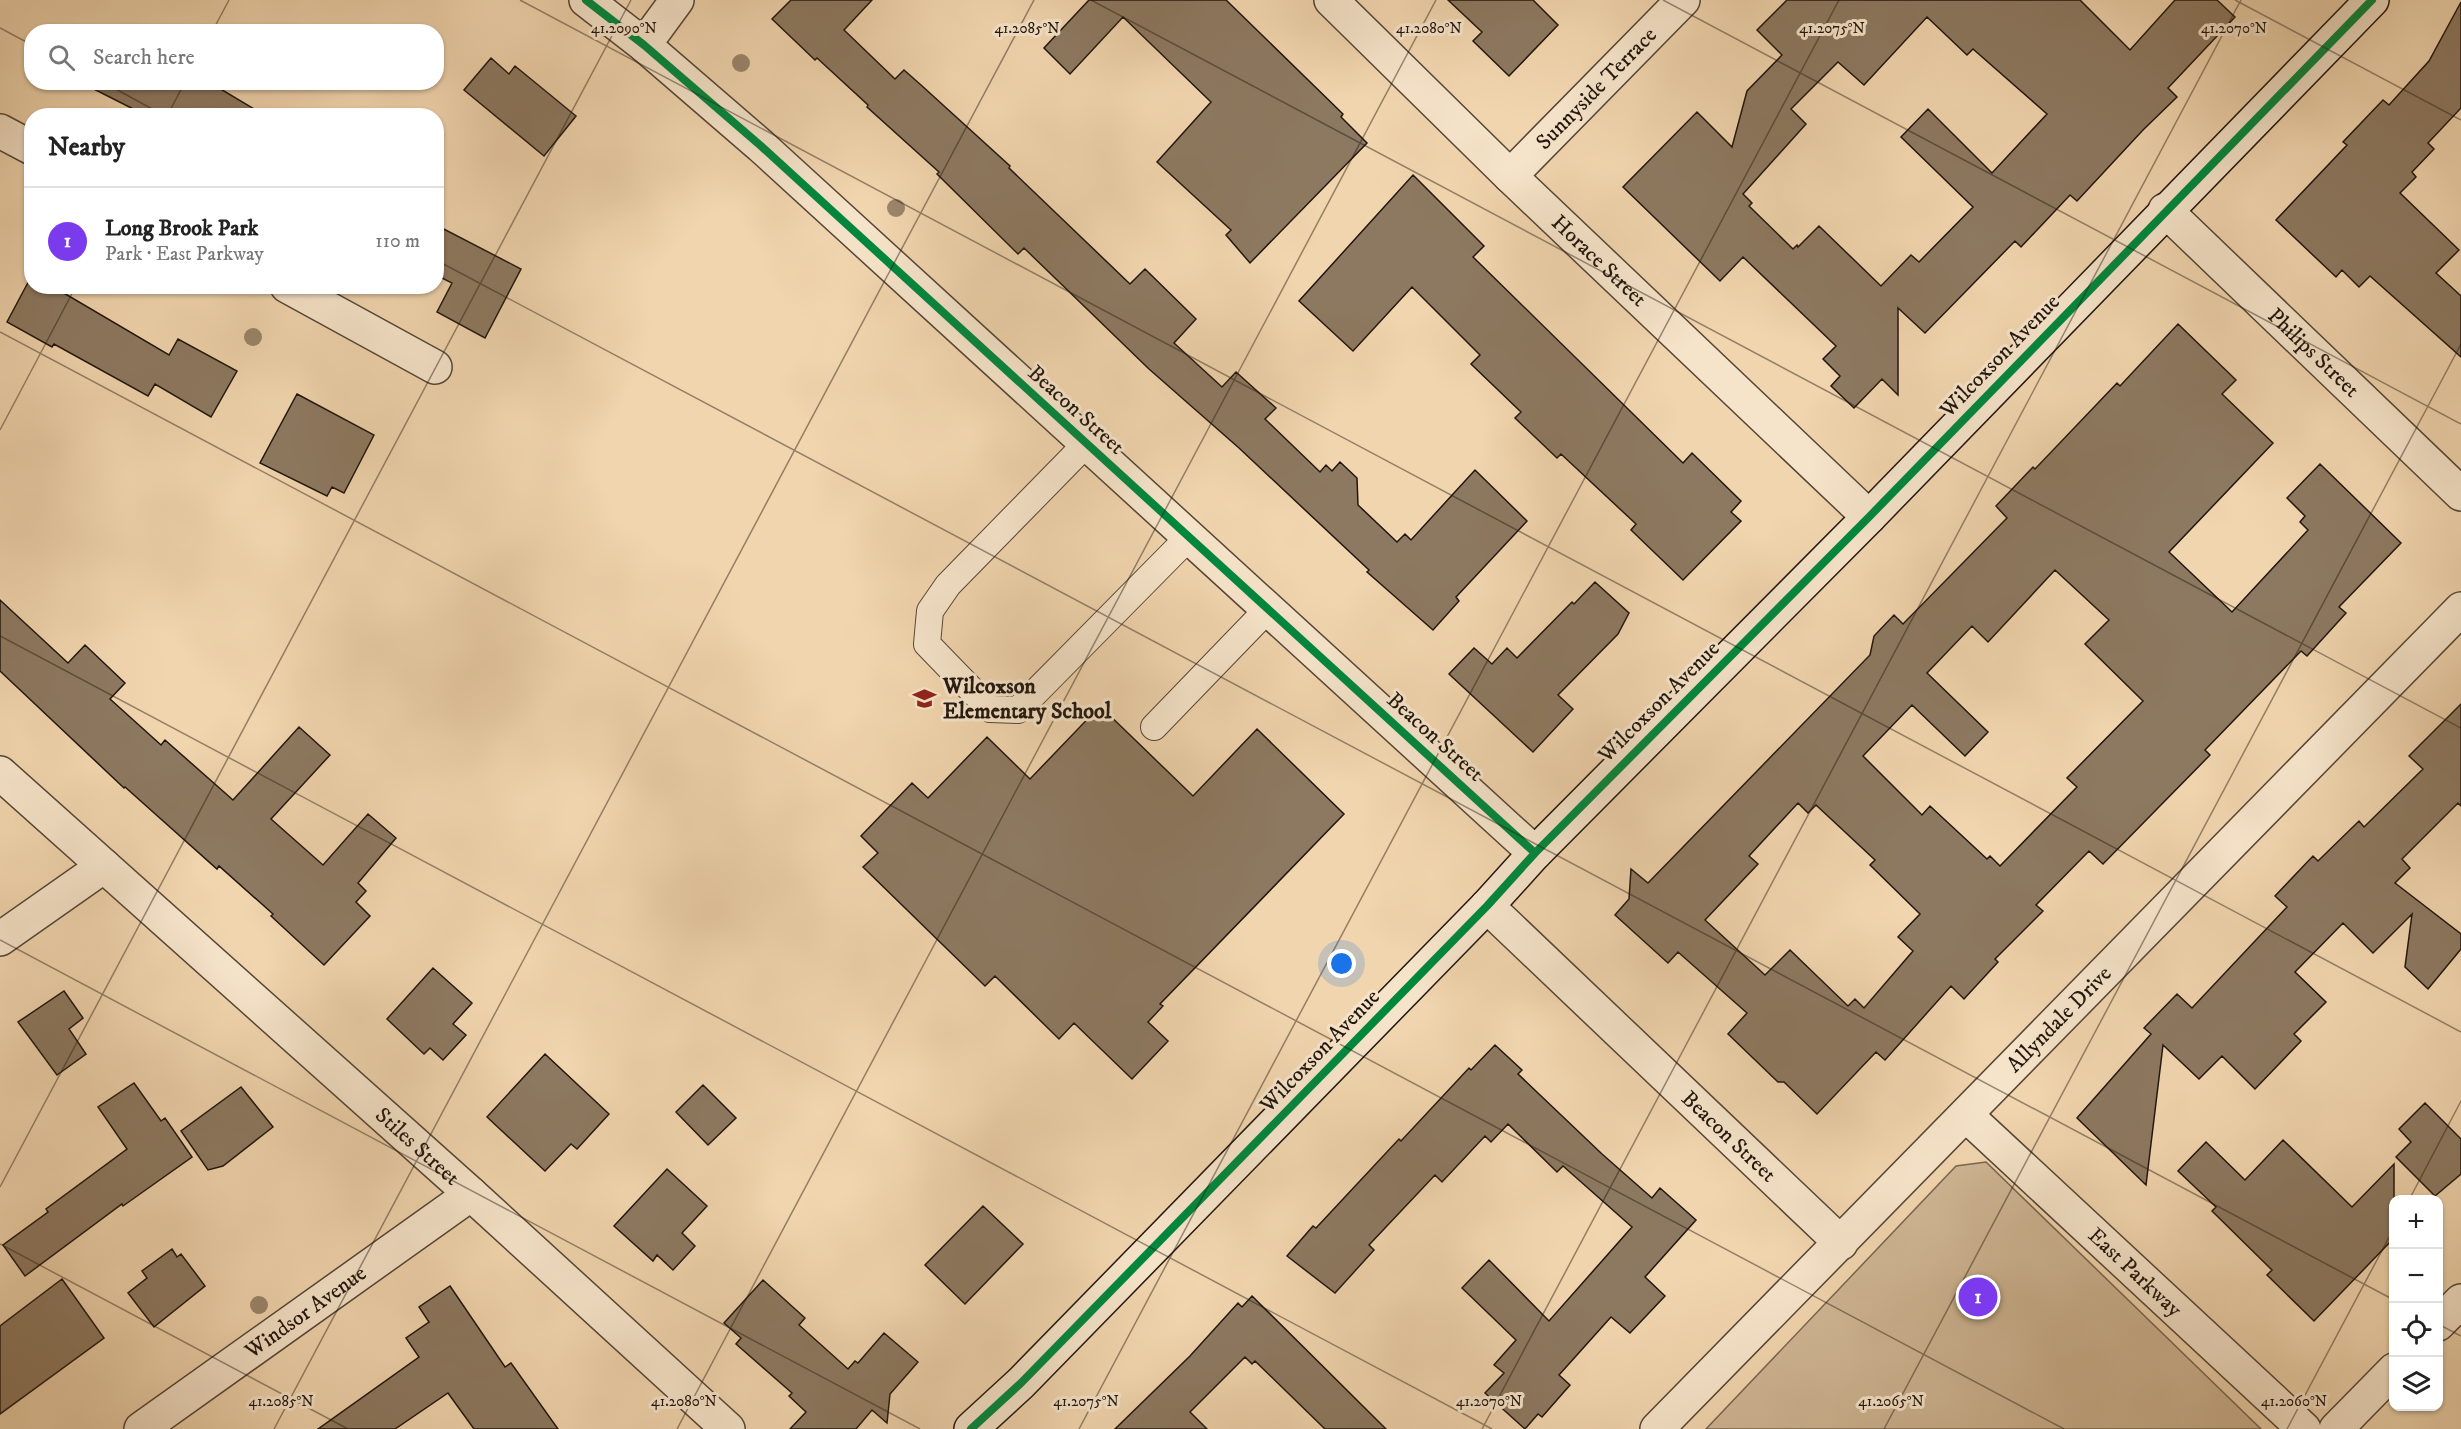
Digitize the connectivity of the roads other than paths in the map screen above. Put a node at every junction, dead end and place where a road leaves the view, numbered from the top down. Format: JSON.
{"nodes":[{"id":1,"x":586,"y":0,"type":"edge"},
{"id":2,"x":678,"y":0,"type":"edge"},
{"id":3,"x":1331,"y":0,"type":"edge"},
{"id":4,"x":1683,"y":0,"type":"edge"},
{"id":5,"x":2372,"y":0,"type":"edge"},
{"id":6,"x":644,"y":45,"type":"junction"},
{"id":7,"x":0,"y":131,"type":"edge"},
{"id":8,"x":24,"y":144,"type":"edge"},
{"id":9,"x":1510,"y":176,"type":"junction"},
{"id":10,"x":2165,"y":210,"type":"junction"},
{"id":11,"x":301,"y":294,"type":"edge"},
{"id":12,"x":435,"y":367,"type":"dead end"},
{"id":13,"x":1086,"y":444,"type":"junction"},
{"id":14,"x":2461,"y":494,"type":"edge"},
{"id":15,"x":1869,"y":517,"type":"junction"},
{"id":16,"x":1189,"y":537,"type":"junction"},
{"id":17,"x":1268,"y":609,"type":"junction"},
{"id":18,"x":2461,"y":609,"type":"edge"},
{"id":19,"x":1154,"y":727,"type":"dead end"},
{"id":20,"x":0,"y":773,"type":"edge"},
{"id":21,"x":1535,"y":853,"type":"junction"},
{"id":22,"x":104,"y":866,"type":"junction"},
{"id":23,"x":1487,"y":906,"type":"junction"},
{"id":24,"x":0,"y":939,"type":"edge"},
{"id":25,"x":1966,"y":1115,"type":"junction"},
{"id":26,"x":471,"y":1194,"type":"junction"},
{"id":27,"x":1841,"y":1242,"type":"junction"},
{"id":28,"x":2461,"y":1301,"type":"edge"},
{"id":29,"x":2443,"y":1320,"type":"edge"},
{"id":30,"x":2389,"y":1375,"type":"edge"},
{"id":31,"x":141,"y":1429,"type":"edge"},
{"id":32,"x":728,"y":1429,"type":"edge"},
{"id":33,"x":971,"y":1429,"type":"edge"},
{"id":34,"x":1657,"y":1429,"type":"edge"},
{"id":35,"x":2304,"y":1429,"type":"edge"},
{"id":36,"x":2337,"y":1429,"type":"edge"}],
"edges":[{"from":1,"to":6,"type":"street","name":"Beacon Street"},
{"from":2,"to":6,"type":"street"},
{"from":3,"to":9,"type":"street","name":"Horace Street"},
{"from":4,"to":9,"type":"street","name":"Sunnyside Terrace"},
{"from":5,"to":10,"type":"street","name":"Wilcoxson Avenue"},
{"from":6,"to":13,"type":"street","name":"Beacon Street"},
{"from":7,"to":8,"type":"street"},
{"from":9,"to":15,"type":"street","name":"Horace Street"},
{"from":10,"to":14,"type":"street","name":"Philips Street"},
{"from":10,"to":15,"type":"street","name":"Wilcoxson Avenue"},
{"from":11,"to":12,"type":"street"},
{"from":13,"to":16,"type":"street","name":"Beacon Street"},
{"from":13,"to":16,"type":"lane"},
{"from":15,"to":21,"type":"street","name":"Wilcoxson Avenue"},
{"from":16,"to":17,"type":"street","name":"Beacon Street"},
{"from":17,"to":19,"type":"lane"},
{"from":17,"to":21,"type":"street","name":"Beacon Street"},
{"from":18,"to":25,"type":"street","name":"Allyndale Drive"},
{"from":20,"to":22,"type":"street","name":"Stiles Street"},
{"from":21,"to":23,"type":"street","name":"Wilcoxson Avenue"},
{"from":22,"to":24,"type":"street"},
{"from":22,"to":26,"type":"street","name":"Stiles Street"},
{"from":23,"to":27,"type":"street","name":"Beacon Street"},
{"from":23,"to":33,"type":"street","name":"Wilcoxson Avenue"},
{"from":25,"to":27,"type":"street","name":"Allyndale Drive"},
{"from":25,"to":35,"type":"street","name":"East Parkway"},
{"from":26,"to":31,"type":"street","name":"Windsor Avenue"},
{"from":26,"to":32,"type":"street","name":"Stiles Street"},
{"from":27,"to":34,"type":"street","name":"Allyndale Drive"},
{"from":28,"to":29,"type":"street"},
{"from":30,"to":36,"type":"street"}]}
